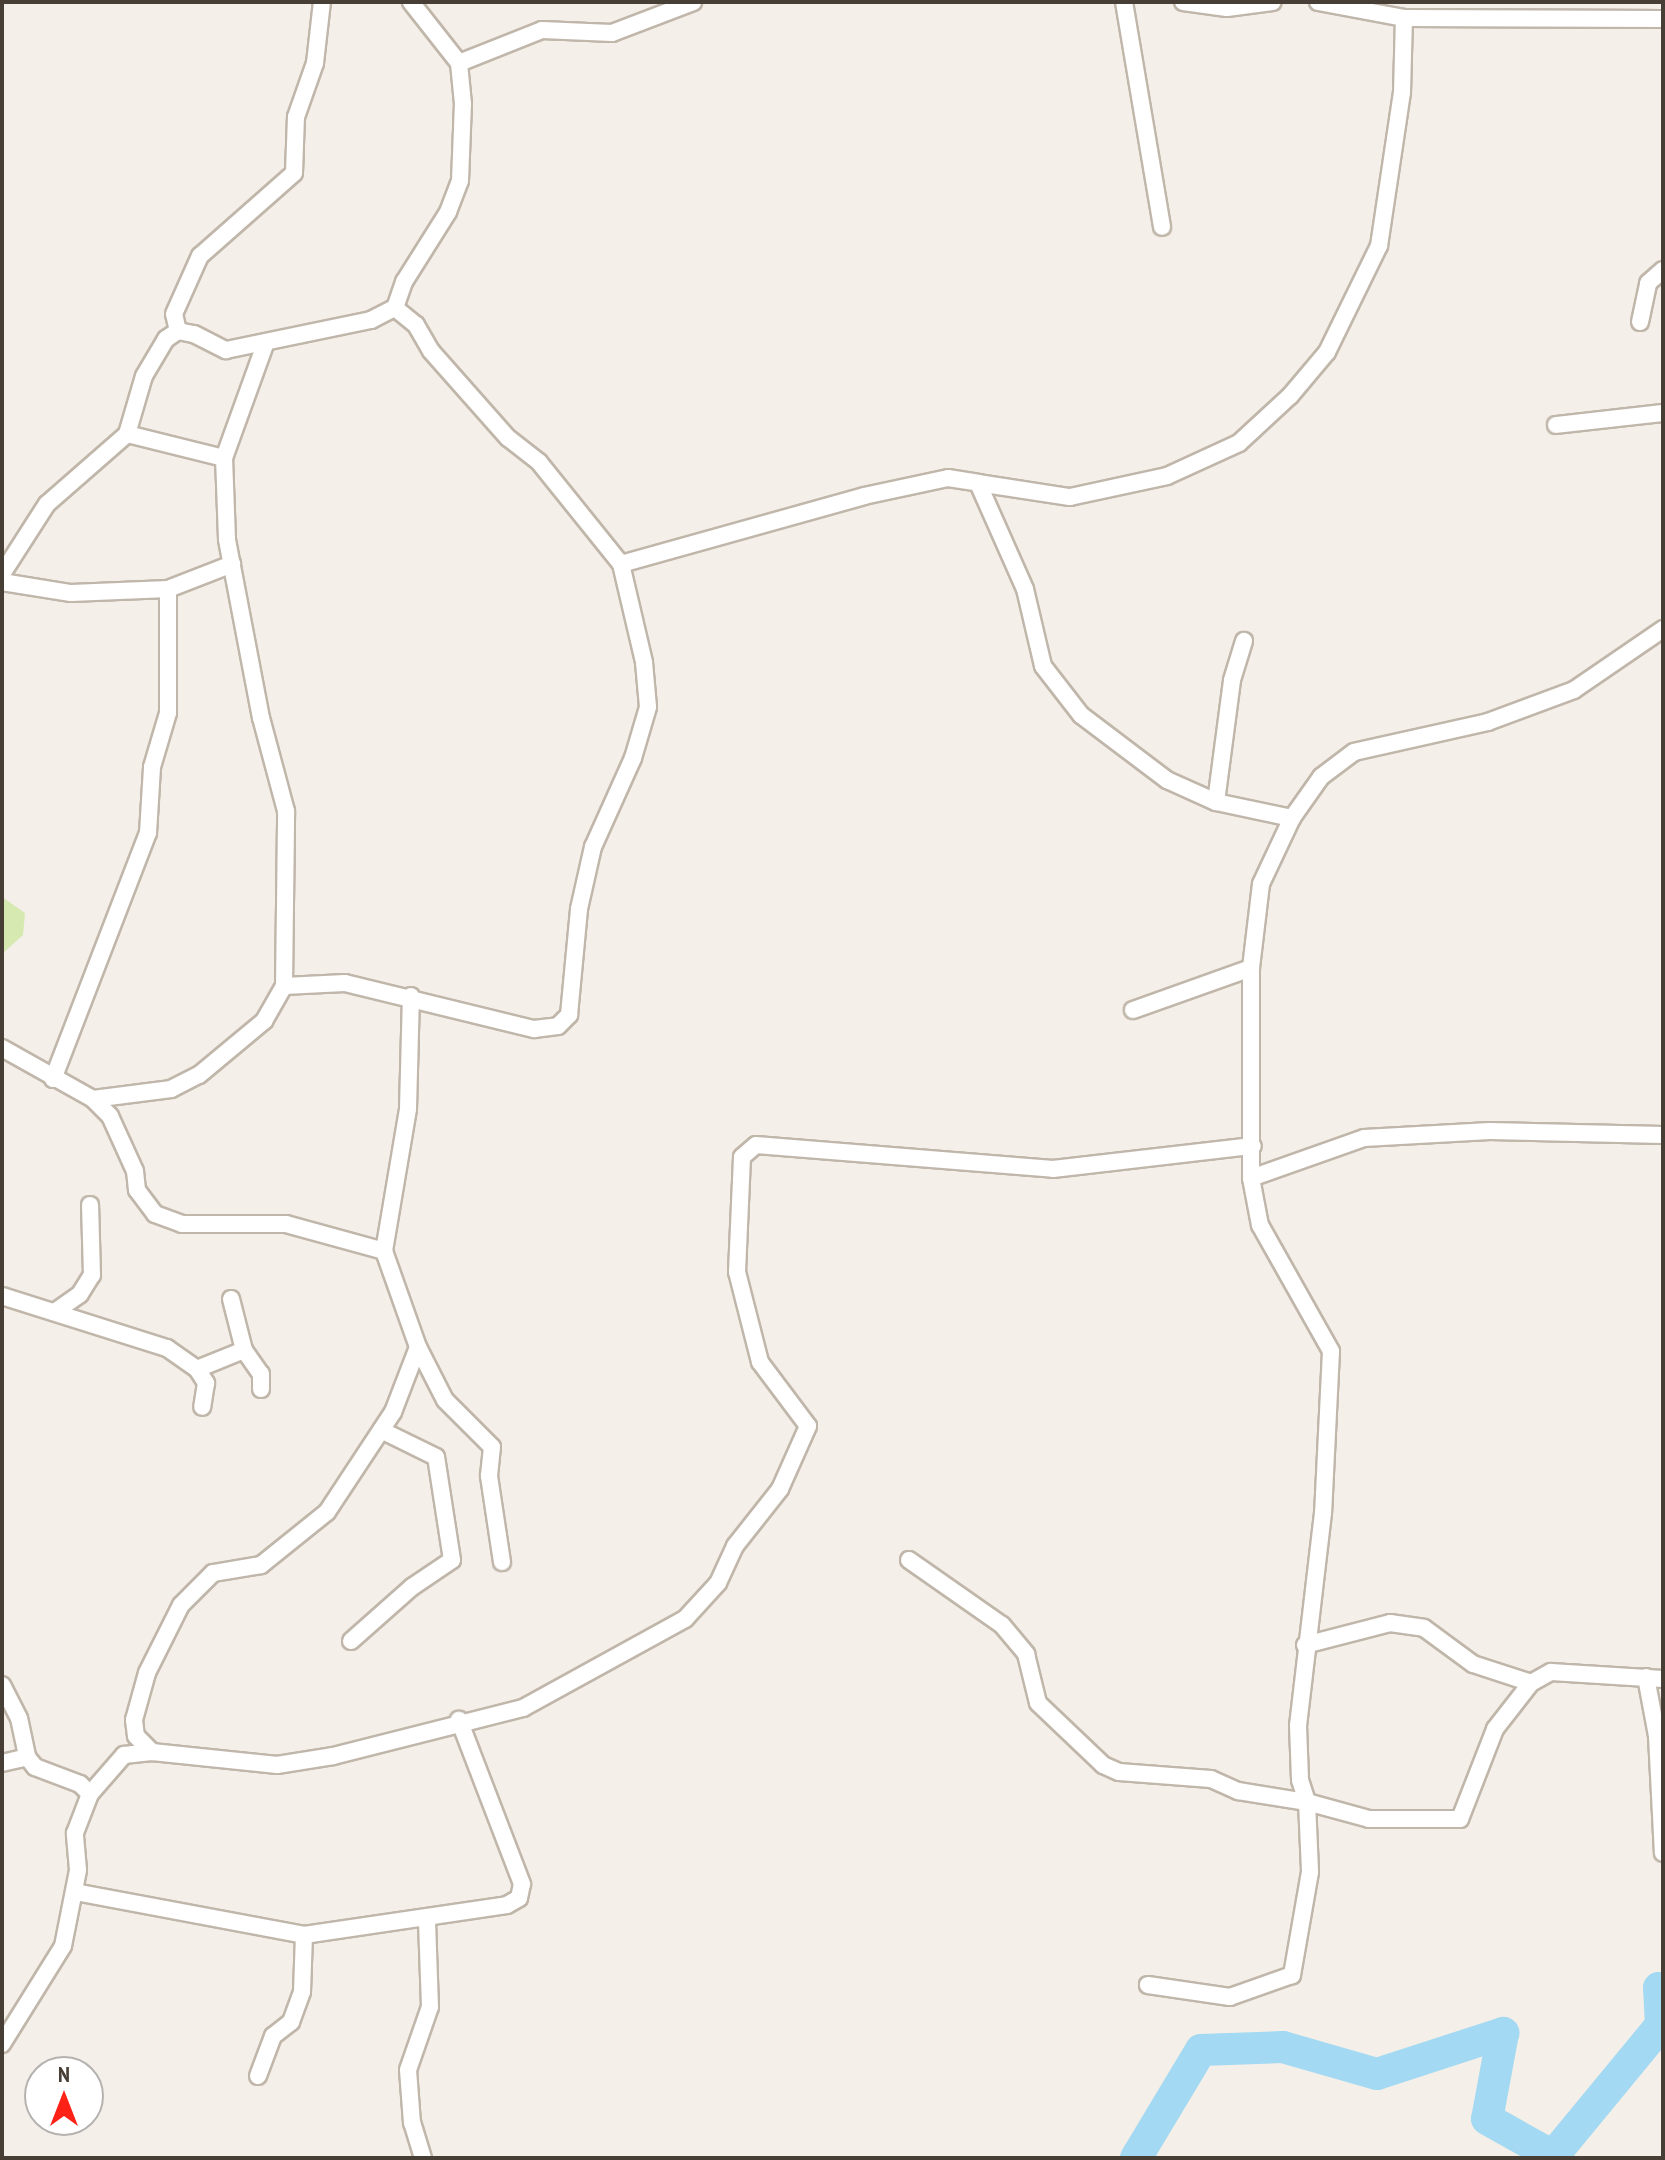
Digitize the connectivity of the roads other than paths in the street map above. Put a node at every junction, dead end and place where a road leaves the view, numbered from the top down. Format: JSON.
{"nodes":[{"id":1,"x":322,"y":2,"type":"edge"},
{"id":2,"x":411,"y":2,"type":"edge"},
{"id":3,"x":693,"y":2,"type":"edge"},
{"id":4,"x":1124,"y":2,"type":"edge"},
{"id":5,"x":1183,"y":2,"type":"edge"},
{"id":6,"x":1273,"y":2,"type":"edge"},
{"id":7,"x":1318,"y":2,"type":"edge"},
{"id":8,"x":1547,"y":2,"type":"edge"},
{"id":9,"x":1404,"y":18,"type":"junction"},
{"id":10,"x":1663,"y":19,"type":"edge"},
{"id":11,"x":1549,"y":20,"type":"junction"},
{"id":12,"x":459,"y":63,"type":"junction"},
{"id":13,"x":1162,"y":227,"type":"dead end"},
{"id":14,"x":1663,"y":270,"type":"edge"},
{"id":15,"x":395,"y":308,"type":"junction"},
{"id":16,"x":1640,"y":322,"type":"dead end"},
{"id":17,"x":178,"y":331,"type":"junction"},
{"id":18,"x":266,"y":342,"type":"junction"},
{"id":19,"x":1663,"y":413,"type":"edge"},
{"id":20,"x":1556,"y":425,"type":"dead end"},
{"id":21,"x":127,"y":434,"type":"junction"},
{"id":22,"x":224,"y":458,"type":"junction"},
{"id":23,"x":978,"y":483,"type":"junction"},
{"id":24,"x":232,"y":564,"type":"junction"},
{"id":25,"x":621,"y":564,"type":"junction"},
{"id":26,"x":2,"y":574,"type":"edge"},
{"id":27,"x":2,"y":582,"type":"edge"},
{"id":28,"x":168,"y":589,"type":"junction"},
{"id":29,"x":1663,"y":629,"type":"edge"},
{"id":30,"x":1244,"y":641,"type":"dead end"},
{"id":31,"x":1216,"y":802,"type":"junction"},
{"id":32,"x":1292,"y":818,"type":"junction"},
{"id":33,"x":1251,"y":968,"type":"junction"},
{"id":34,"x":284,"y":986,"type":"junction"},
{"id":35,"x":411,"y":996,"type":"junction"},
{"id":36,"x":1133,"y":1010,"type":"dead end"},
{"id":37,"x":2,"y":1048,"type":"edge"},
{"id":38,"x":53,"y":1079,"type":"junction"},
{"id":39,"x":93,"y":1099,"type":"junction"},
{"id":40,"x":1663,"y":1135,"type":"edge"},
{"id":41,"x":1253,"y":1146,"type":"junction"},
{"id":42,"x":1251,"y":1178,"type":"junction"},
{"id":43,"x":90,"y":1205,"type":"dead end"},
{"id":44,"x":384,"y":1251,"type":"junction"},
{"id":45,"x":2,"y":1296,"type":"edge"},
{"id":46,"x":231,"y":1299,"type":"dead end"},
{"id":47,"x":56,"y":1311,"type":"junction"},
{"id":48,"x":418,"y":1347,"type":"junction"},
{"id":49,"x":244,"y":1350,"type":"junction"},
{"id":50,"x":197,"y":1369,"type":"junction"},
{"id":51,"x":261,"y":1389,"type":"dead end"},
{"id":52,"x":202,"y":1407,"type":"dead end"},
{"id":53,"x":381,"y":1430,"type":"junction"},
{"id":54,"x":909,"y":1560,"type":"dead end"},
{"id":55,"x":502,"y":1562,"type":"dead end"},
{"id":56,"x":351,"y":1641,"type":"dead end"},
{"id":57,"x":1305,"y":1645,"type":"junction"},
{"id":58,"x":1655,"y":1678,"type":"edge"},
{"id":59,"x":1531,"y":1683,"type":"junction"},
{"id":60,"x":2,"y":1685,"type":"edge"},
{"id":61,"x":459,"y":1720,"type":"junction"},
{"id":62,"x":152,"y":1752,"type":"junction"},
{"id":63,"x":27,"y":1757,"type":"junction"},
{"id":64,"x":2,"y":1763,"type":"edge"},
{"id":65,"x":90,"y":1794,"type":"junction"},
{"id":66,"x":1307,"y":1802,"type":"junction"},
{"id":67,"x":1663,"y":1853,"type":"edge"},
{"id":68,"x":75,"y":1892,"type":"junction"},
{"id":69,"x":427,"y":1919,"type":"junction"},
{"id":70,"x":304,"y":1935,"type":"junction"},
{"id":71,"x":1148,"y":1985,"type":"dead end"},
{"id":72,"x":2,"y":2044,"type":"edge"},
{"id":73,"x":258,"y":2076,"type":"dead end"},
{"id":74,"x":423,"y":2158,"type":"edge"}],
"edges":[{"from":1,"to":17,"type":"street"},
{"from":2,"to":12,"type":"street"},
{"from":3,"to":12,"type":"street"},
{"from":4,"to":13,"type":"street"},
{"from":5,"to":6,"type":"street"},
{"from":7,"to":9,"type":"street"},
{"from":8,"to":11,"type":"street"},
{"from":9,"to":11,"type":"street"},
{"from":9,"to":23,"type":"street"},
{"from":10,"to":11,"type":"street"},
{"from":12,"to":15,"type":"street"},
{"from":14,"to":16,"type":"street"},
{"from":15,"to":18,"type":"street"},
{"from":15,"to":25,"type":"street"},
{"from":17,"to":18,"type":"street"},
{"from":17,"to":21,"type":"street"},
{"from":18,"to":22,"type":"street"},
{"from":19,"to":20,"type":"street"},
{"from":21,"to":22,"type":"street"},
{"from":21,"to":26,"type":"street"},
{"from":22,"to":24,"type":"street"},
{"from":23,"to":25,"type":"street"},
{"from":23,"to":31,"type":"street"},
{"from":24,"to":28,"type":"street"},
{"from":24,"to":34,"type":"street"},
{"from":25,"to":35,"type":"street"},
{"from":27,"to":28,"type":"street"},
{"from":28,"to":38,"type":"street"},
{"from":29,"to":32,"type":"street"},
{"from":30,"to":31,"type":"street"},
{"from":31,"to":32,"type":"street"},
{"from":32,"to":33,"type":"street"},
{"from":33,"to":36,"type":"street"},
{"from":33,"to":41,"type":"street"},
{"from":34,"to":35,"type":"street"},
{"from":34,"to":39,"type":"street"},
{"from":35,"to":44,"type":"street"},
{"from":37,"to":38,"type":"street"},
{"from":38,"to":39,"type":"street"},
{"from":39,"to":44,"type":"street"},
{"from":40,"to":42,"type":"street"},
{"from":41,"to":42,"type":"street"},
{"from":41,"to":61,"type":"street"},
{"from":42,"to":57,"type":"street"},
{"from":43,"to":47,"type":"street"},
{"from":44,"to":48,"type":"street"},
{"from":45,"to":47,"type":"street"},
{"from":46,"to":49,"type":"street"},
{"from":47,"to":50,"type":"street"},
{"from":48,"to":53,"type":"street"},
{"from":48,"to":55,"type":"street"},
{"from":49,"to":50,"type":"street"},
{"from":49,"to":51,"type":"street"},
{"from":50,"to":52,"type":"street"},
{"from":53,"to":56,"type":"street"},
{"from":53,"to":62,"type":"street"},
{"from":54,"to":66,"type":"street"},
{"from":57,"to":59,"type":"street"},
{"from":57,"to":66,"type":"street"},
{"from":58,"to":59,"type":"street"},
{"from":58,"to":67,"type":"street"},
{"from":59,"to":66,"type":"street"},
{"from":60,"to":63,"type":"street"},
{"from":61,"to":62,"type":"street"},
{"from":61,"to":69,"type":"street"},
{"from":62,"to":65,"type":"street"},
{"from":63,"to":64,"type":"street"},
{"from":63,"to":65,"type":"street"},
{"from":65,"to":68,"type":"street"},
{"from":66,"to":71,"type":"street"},
{"from":68,"to":70,"type":"street"},
{"from":68,"to":72,"type":"street"},
{"from":69,"to":70,"type":"street"},
{"from":69,"to":74,"type":"street"},
{"from":70,"to":73,"type":"street"}]}
